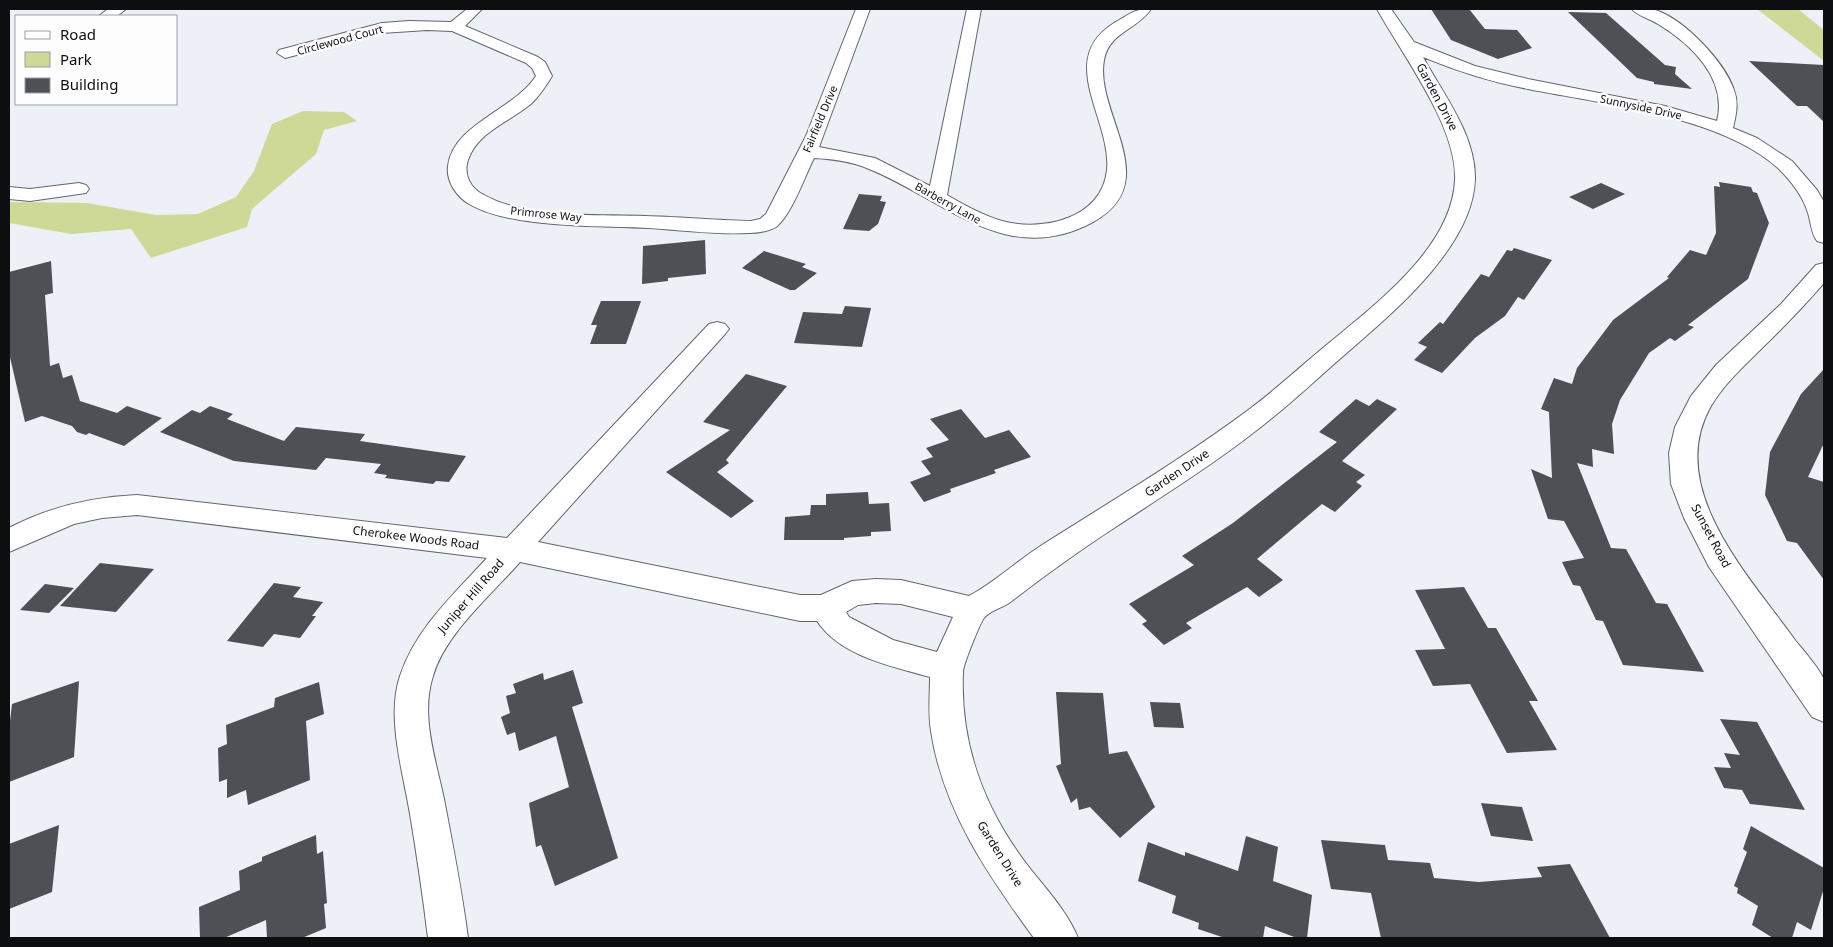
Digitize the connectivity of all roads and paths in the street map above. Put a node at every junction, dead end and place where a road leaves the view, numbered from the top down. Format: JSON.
{"nodes":[{"id":1,"x":119,"y":9,"type":"edge"},
{"id":2,"x":475,"y":9,"type":"edge"},
{"id":3,"x":863,"y":9,"type":"edge"},
{"id":4,"x":974,"y":9,"type":"edge"},
{"id":5,"x":1144,"y":9,"type":"edge"},
{"id":6,"x":1384,"y":9,"type":"edge"},
{"id":7,"x":1639,"y":9,"type":"edge"},
{"id":8,"x":108,"y":15,"type":"edge"},
{"id":9,"x":455,"y":27,"type":"junction"},
{"id":10,"x":1408,"y":45,"type":"junction"},
{"id":11,"x":285,"y":53,"type":"dead end"},
{"id":12,"x":1490,"y":76,"type":"junction"},
{"id":13,"x":1445,"y":83,"type":"junction"},
{"id":14,"x":1724,"y":128,"type":"junction"},
{"id":15,"x":807,"y":152,"type":"junction"},
{"id":16,"x":79,"y":189,"type":"dead end"},
{"id":17,"x":9,"y":192,"type":"edge"},
{"id":18,"x":936,"y":197,"type":"junction"},
{"id":19,"x":768,"y":224,"type":"joint"},
{"id":20,"x":1824,"y":237,"type":"edge"},
{"id":21,"x":1824,"y":270,"type":"edge"},
{"id":22,"x":717,"y":329,"type":"dead end"},
{"id":23,"x":9,"y":541,"type":"edge"},
{"id":24,"x":513,"y":549,"type":"junction"},
{"id":25,"x":826,"y":608,"type":"junction"},
{"id":26,"x":972,"y":609,"type":"junction"},
{"id":27,"x":946,"y":668,"type":"junction"},
{"id":28,"x":1824,"y":707,"type":"edge"},
{"id":29,"x":448,"y":938,"type":"edge"},
{"id":30,"x":1058,"y":938,"type":"edge"}],
"edges":[{"from":1,"to":8,"type":"street"},
{"from":2,"to":9,"type":"street"},
{"from":3,"to":15,"type":"street","name":"Fairfield Drive"},
{"from":4,"to":18,"type":"street"},
{"from":5,"to":18,"type":"street","name":"Barberry Lane"},
{"from":6,"to":10,"type":"street","name":"Garden Drive"},
{"from":7,"to":14,"type":"street"},
{"from":9,"to":11,"type":"street","name":"Circlewood Court"},
{"from":9,"to":19,"type":"street","name":"Primrose Way"},
{"from":10,"to":12,"type":"street","name":"Sunnyside Drive"},
{"from":10,"to":13,"type":"street","name":"Garden Drive"},
{"from":12,"to":13,"type":"street"},
{"from":12,"to":14,"type":"street","name":"Sunnyside Drive"},
{"from":13,"to":26,"type":"street","name":"Garden Drive"},
{"from":14,"to":20,"type":"street","name":"Sunnyside Drive"},
{"from":15,"to":18,"type":"street","name":"Barberry Lane"},
{"from":15,"to":19,"type":"street","name":"Fairfield Drive"},
{"from":16,"to":17,"type":"street"},
{"from":21,"to":28,"type":"street","name":"Sunset Road"},
{"from":22,"to":24,"type":"street","name":"Juniper Hill Road"},
{"from":23,"to":24,"type":"street","name":"Cherokee Woods Road"},
{"from":24,"to":25,"type":"street","name":"Cherokee Woods Road"},
{"from":24,"to":29,"type":"street","name":"Juniper Hill Road"},
{"from":25,"to":26,"type":"street","name":"Cherokee Woods Road"},
{"from":25,"to":27,"type":"street"},
{"from":26,"to":27,"type":"street","name":"Garden Drive"},
{"from":27,"to":30,"type":"street","name":"Garden Drive"}]}
